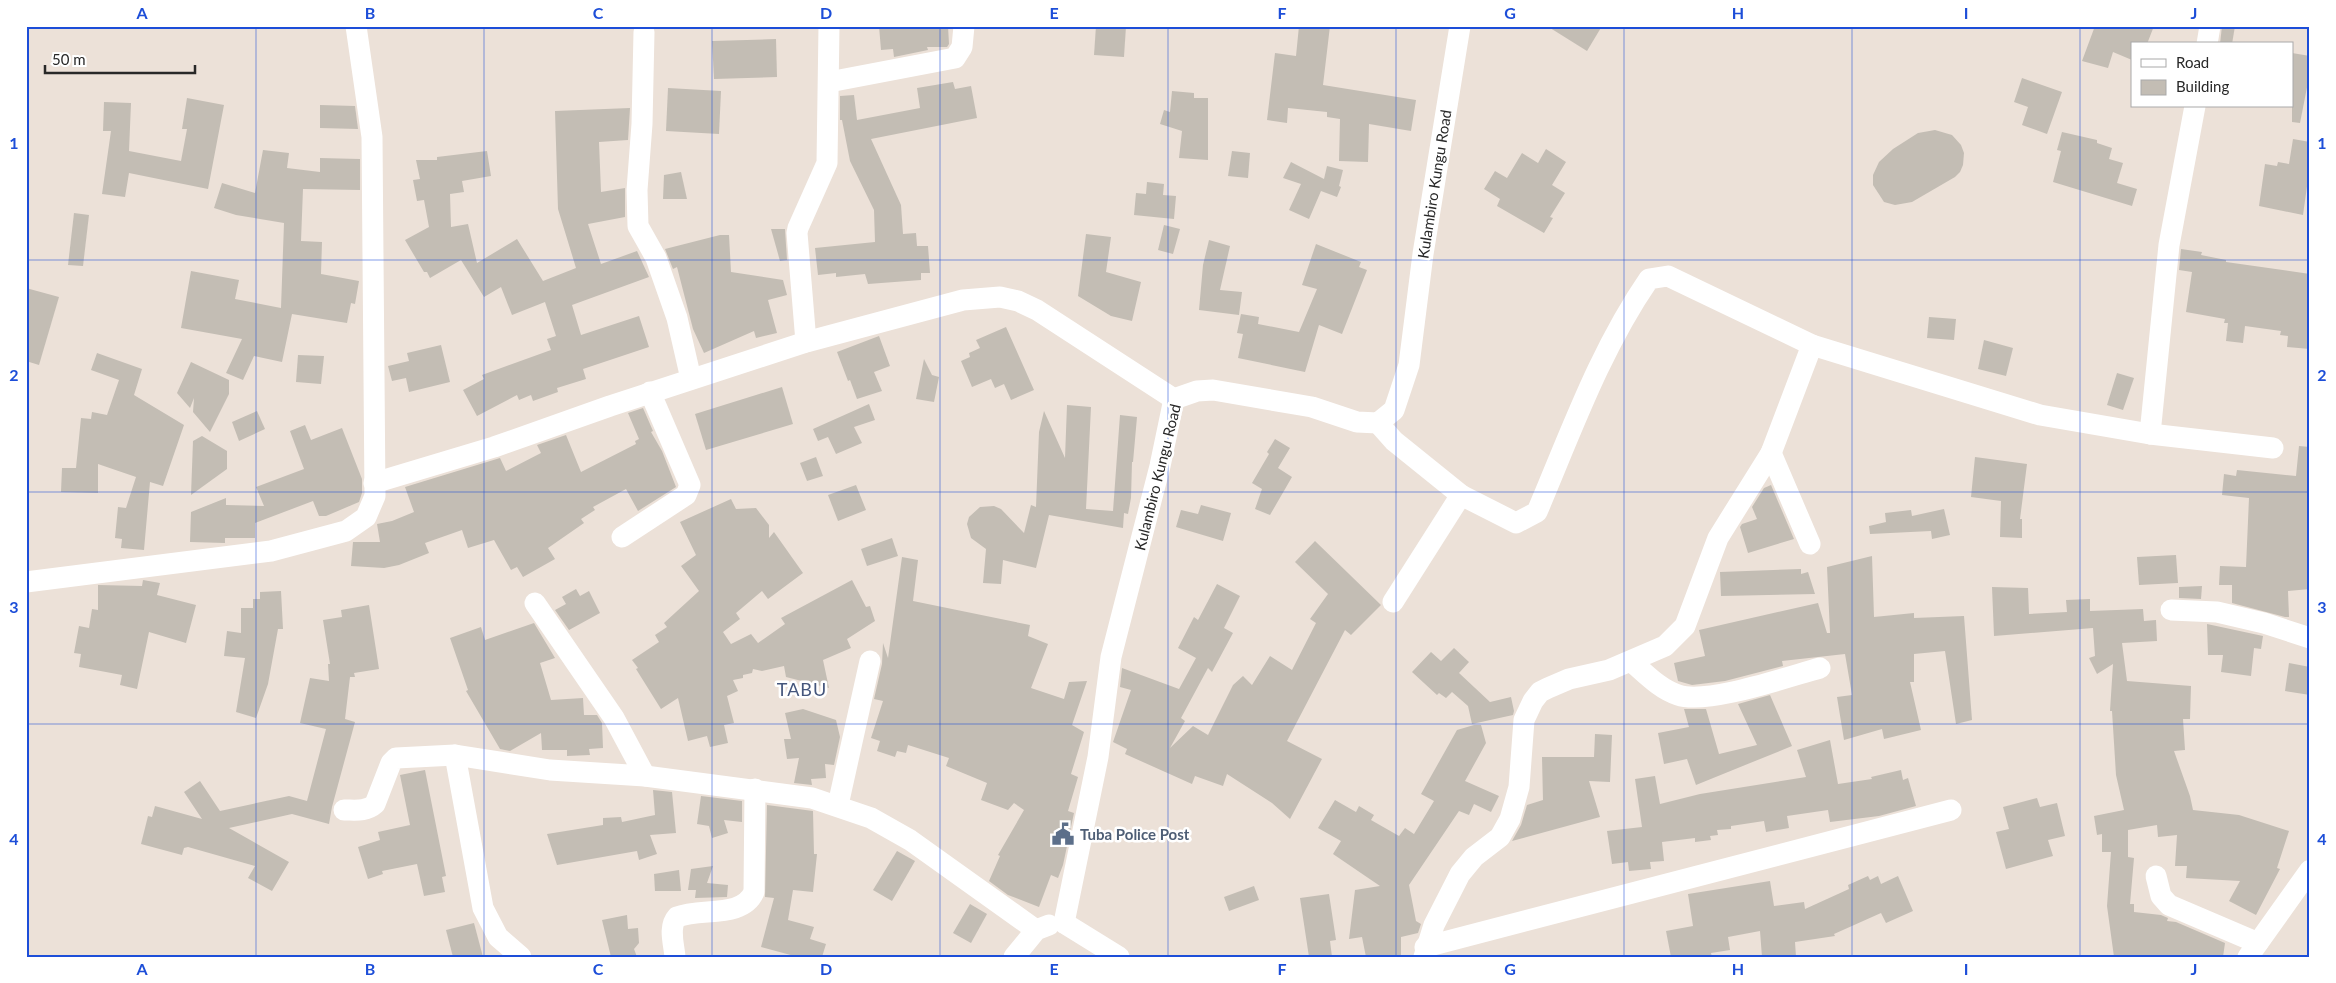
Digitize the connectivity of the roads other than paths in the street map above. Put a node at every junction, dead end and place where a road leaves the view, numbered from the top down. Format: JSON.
{"nodes":[{"id":1,"x":356,"y":26,"type":"edge"},
{"id":2,"x":829,"y":26,"type":"edge"},
{"id":3,"x":964,"y":26,"type":"edge"},
{"id":4,"x":1460,"y":26,"type":"edge"},
{"id":5,"x":2210,"y":26,"type":"edge"},
{"id":6,"x":644,"y":32,"type":"dead end"},
{"id":7,"x":2207,"y":42,"type":"edge"},
{"id":8,"x":830,"y":82,"type":"junction"},
{"id":9,"x":2195,"y":108,"type":"edge"},
{"id":10,"x":806,"y":342,"type":"junction"},
{"id":11,"x":1812,"y":345,"type":"junction"},
{"id":12,"x":691,"y":379,"type":"junction"},
{"id":13,"x":650,"y":392,"type":"junction"},
{"id":14,"x":1174,"y":399,"type":"junction"},
{"id":15,"x":1378,"y":422,"type":"junction"},
{"id":16,"x":2150,"y":434,"type":"junction"},
{"id":17,"x":2273,"y":448,"type":"dead end"},
{"id":18,"x":1771,"y":453,"type":"junction"},
{"id":19,"x":374,"y":483,"type":"junction"},
{"id":20,"x":1461,"y":496,"type":"junction"},
{"id":21,"x":622,"y":537,"type":"dead end"},
{"id":22,"x":1810,"y":544,"type":"dead end"},
{"id":23,"x":26,"y":582,"type":"edge"},
{"id":24,"x":1393,"y":602,"type":"dead end"},
{"id":25,"x":536,"y":603,"type":"dead end"},
{"id":26,"x":2171,"y":610,"type":"dead end"},
{"id":27,"x":2310,"y":638,"type":"edge"},
{"id":28,"x":870,"y":661,"type":"dead end"},
{"id":29,"x":1632,"y":662,"type":"junction"},
{"id":30,"x":1820,"y":668,"type":"dead end"},
{"id":31,"x":455,"y":755,"type":"junction"},
{"id":32,"x":645,"y":776,"type":"junction"},
{"id":33,"x":756,"y":789,"type":"junction"},
{"id":34,"x":838,"y":806,"type":"junction"},
{"id":35,"x":344,"y":810,"type":"dead end"},
{"id":36,"x":1952,"y":810,"type":"dead end"},
{"id":37,"x":2310,"y":870,"type":"edge"},
{"id":38,"x":2156,"y":876,"type":"dead end"},
{"id":39,"x":1064,"y":922,"type":"junction"},
{"id":40,"x":1036,"y":930,"type":"junction"},
{"id":41,"x":2253,"y":950,"type":"edge"},
{"id":42,"x":1425,"y":952,"type":"edge"},
{"id":43,"x":521,"y":957,"type":"edge"},
{"id":44,"x":675,"y":957,"type":"edge"},
{"id":45,"x":1014,"y":957,"type":"edge"},
{"id":46,"x":1119,"y":957,"type":"edge"}],
"edges":[{"from":1,"to":19,"type":"street"},
{"from":2,"to":8,"type":"street"},
{"from":3,"to":8,"type":"street"},
{"from":4,"to":15,"type":"street","name":"Kulambiro Kungu Road"},
{"from":5,"to":7,"type":"street"},
{"from":6,"to":12,"type":"street"},
{"from":8,"to":10,"type":"street"},
{"from":9,"to":16,"type":"street"},
{"from":10,"to":12,"type":"street"},
{"from":10,"to":14,"type":"street"},
{"from":11,"to":16,"type":"street"},
{"from":11,"to":18,"type":"street"},
{"from":11,"to":20,"type":"street"},
{"from":12,"to":13,"type":"street"},
{"from":13,"to":19,"type":"street"},
{"from":13,"to":21,"type":"street"},
{"from":14,"to":15,"type":"street","name":"Kulambiro Kungu Road"},
{"from":14,"to":39,"type":"street","name":"Kulambiro Kungu Road"},
{"from":15,"to":20,"type":"street"},
{"from":16,"to":17,"type":"street"},
{"from":18,"to":22,"type":"street"},
{"from":18,"to":29,"type":"street"},
{"from":19,"to":23,"type":"street"},
{"from":20,"to":24,"type":"street"},
{"from":25,"to":32,"type":"street"},
{"from":26,"to":27,"type":"street"},
{"from":28,"to":34,"type":"street"},
{"from":29,"to":30,"type":"street"},
{"from":29,"to":42,"type":"street"},
{"from":31,"to":32,"type":"street"},
{"from":31,"to":35,"type":"street"},
{"from":31,"to":43,"type":"street"},
{"from":32,"to":33,"type":"street"},
{"from":33,"to":34,"type":"street"},
{"from":33,"to":44,"type":"street"},
{"from":34,"to":40,"type":"street"},
{"from":36,"to":42,"type":"street"},
{"from":37,"to":41,"type":"street"},
{"from":38,"to":41,"type":"street"},
{"from":39,"to":40,"type":"street"},
{"from":39,"to":46,"type":"street"},
{"from":40,"to":45,"type":"street"}]}
